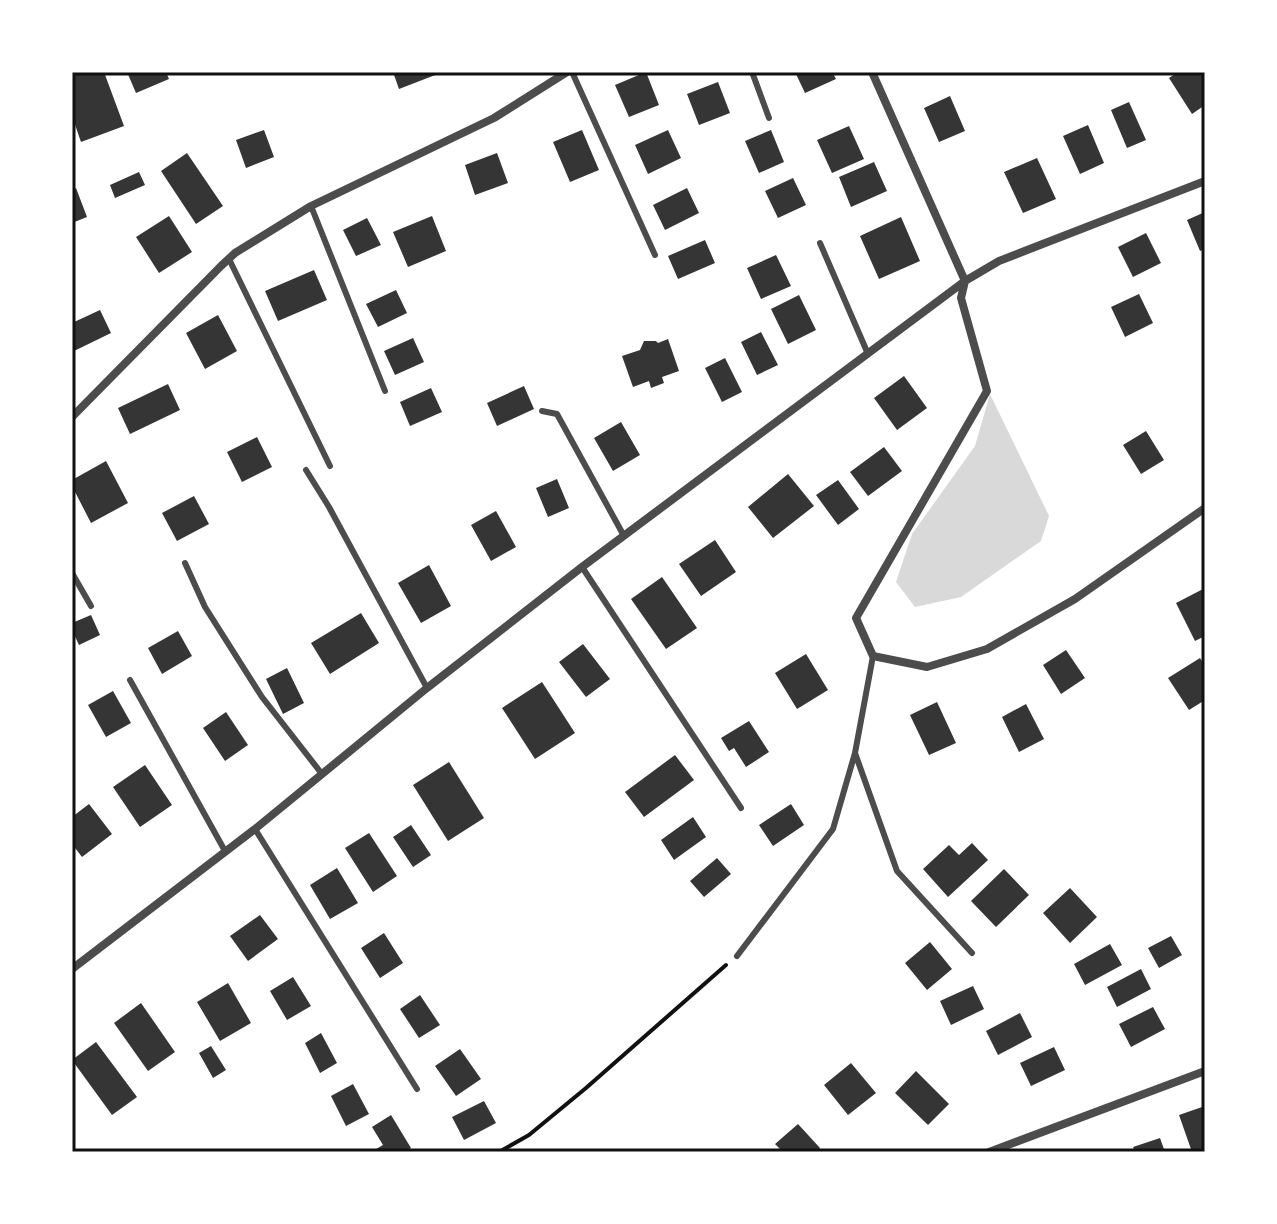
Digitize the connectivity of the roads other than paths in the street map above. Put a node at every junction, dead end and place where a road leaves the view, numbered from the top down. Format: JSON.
{"nodes":[{"id":1,"x":570,"y":72,"type":"edge"},
{"id":2,"x":752,"y":72,"type":"edge"},
{"id":3,"x":872,"y":72,"type":"edge"},
{"id":4,"x":769,"y":118,"type":"dead end"},
{"id":5,"x":1205,"y":181,"type":"edge"},
{"id":6,"x":311,"y":206,"type":"junction"},
{"id":7,"x":820,"y":243,"type":"dead end"},
{"id":8,"x":655,"y":255,"type":"dead end"},
{"id":9,"x":229,"y":259,"type":"junction"},
{"id":10,"x":965,"y":281,"type":"junction"},
{"id":11,"x":868,"y":354,"type":"junction"},
{"id":12,"x":385,"y":391,"type":"dead end"},
{"id":13,"x":542,"y":411,"type":"dead end"},
{"id":14,"x":72,"y":417,"type":"edge"},
{"id":15,"x":330,"y":466,"type":"dead end"},
{"id":16,"x":306,"y":470,"type":"dead end"},
{"id":17,"x":1205,"y":508,"type":"edge"},
{"id":18,"x":624,"y":536,"type":"junction"},
{"id":19,"x":185,"y":563,"type":"dead end"},
{"id":20,"x":582,"y":567,"type":"junction"},
{"id":21,"x":72,"y":573,"type":"edge"},
{"id":22,"x":91,"y":606,"type":"dead end"},
{"id":23,"x":873,"y":656,"type":"junction"},
{"id":24,"x":130,"y":680,"type":"dead end"},
{"id":25,"x":427,"y":688,"type":"junction"},
{"id":26,"x":855,"y":753,"type":"junction"},
{"id":27,"x":322,"y":774,"type":"junction"},
{"id":28,"x":741,"y":808,"type":"dead end"},
{"id":29,"x":255,"y":829,"type":"junction"},
{"id":30,"x":225,"y":851,"type":"junction"},
{"id":31,"x":972,"y":953,"type":"dead end"},
{"id":32,"x":737,"y":956,"type":"road end"},
{"id":33,"x":72,"y":969,"type":"edge"},
{"id":34,"x":1205,"y":1071,"type":"edge"},
{"id":35,"x":417,"y":1089,"type":"dead end"},
{"id":36,"x":989,"y":1152,"type":"edge"}],
"edges":[{"from":1,"to":6,"type":"street"},
{"from":1,"to":8,"type":"lane"},
{"from":2,"to":4,"type":"lane"},
{"from":3,"to":10,"type":"street"},
{"from":5,"to":10,"type":"street"},
{"from":6,"to":9,"type":"street"},
{"from":6,"to":12,"type":"lane"},
{"from":7,"to":11,"type":"lane"},
{"from":9,"to":14,"type":"street"},
{"from":9,"to":15,"type":"lane"},
{"from":10,"to":11,"type":"street"},
{"from":10,"to":23,"type":"street"},
{"from":11,"to":18,"type":"street"},
{"from":13,"to":18,"type":"lane"},
{"from":16,"to":25,"type":"lane"},
{"from":17,"to":23,"type":"street"},
{"from":18,"to":20,"type":"street"},
{"from":19,"to":27,"type":"lane"},
{"from":20,"to":25,"type":"street"},
{"from":20,"to":28,"type":"lane"},
{"from":21,"to":22,"type":"lane"},
{"from":23,"to":26,"type":"lane"},
{"from":24,"to":30,"type":"lane"},
{"from":25,"to":27,"type":"street"},
{"from":26,"to":31,"type":"lane"},
{"from":26,"to":32,"type":"lane"},
{"from":27,"to":29,"type":"street"},
{"from":29,"to":30,"type":"street"},
{"from":29,"to":35,"type":"lane"},
{"from":30,"to":33,"type":"street"},
{"from":34,"to":36,"type":"street"}]}
